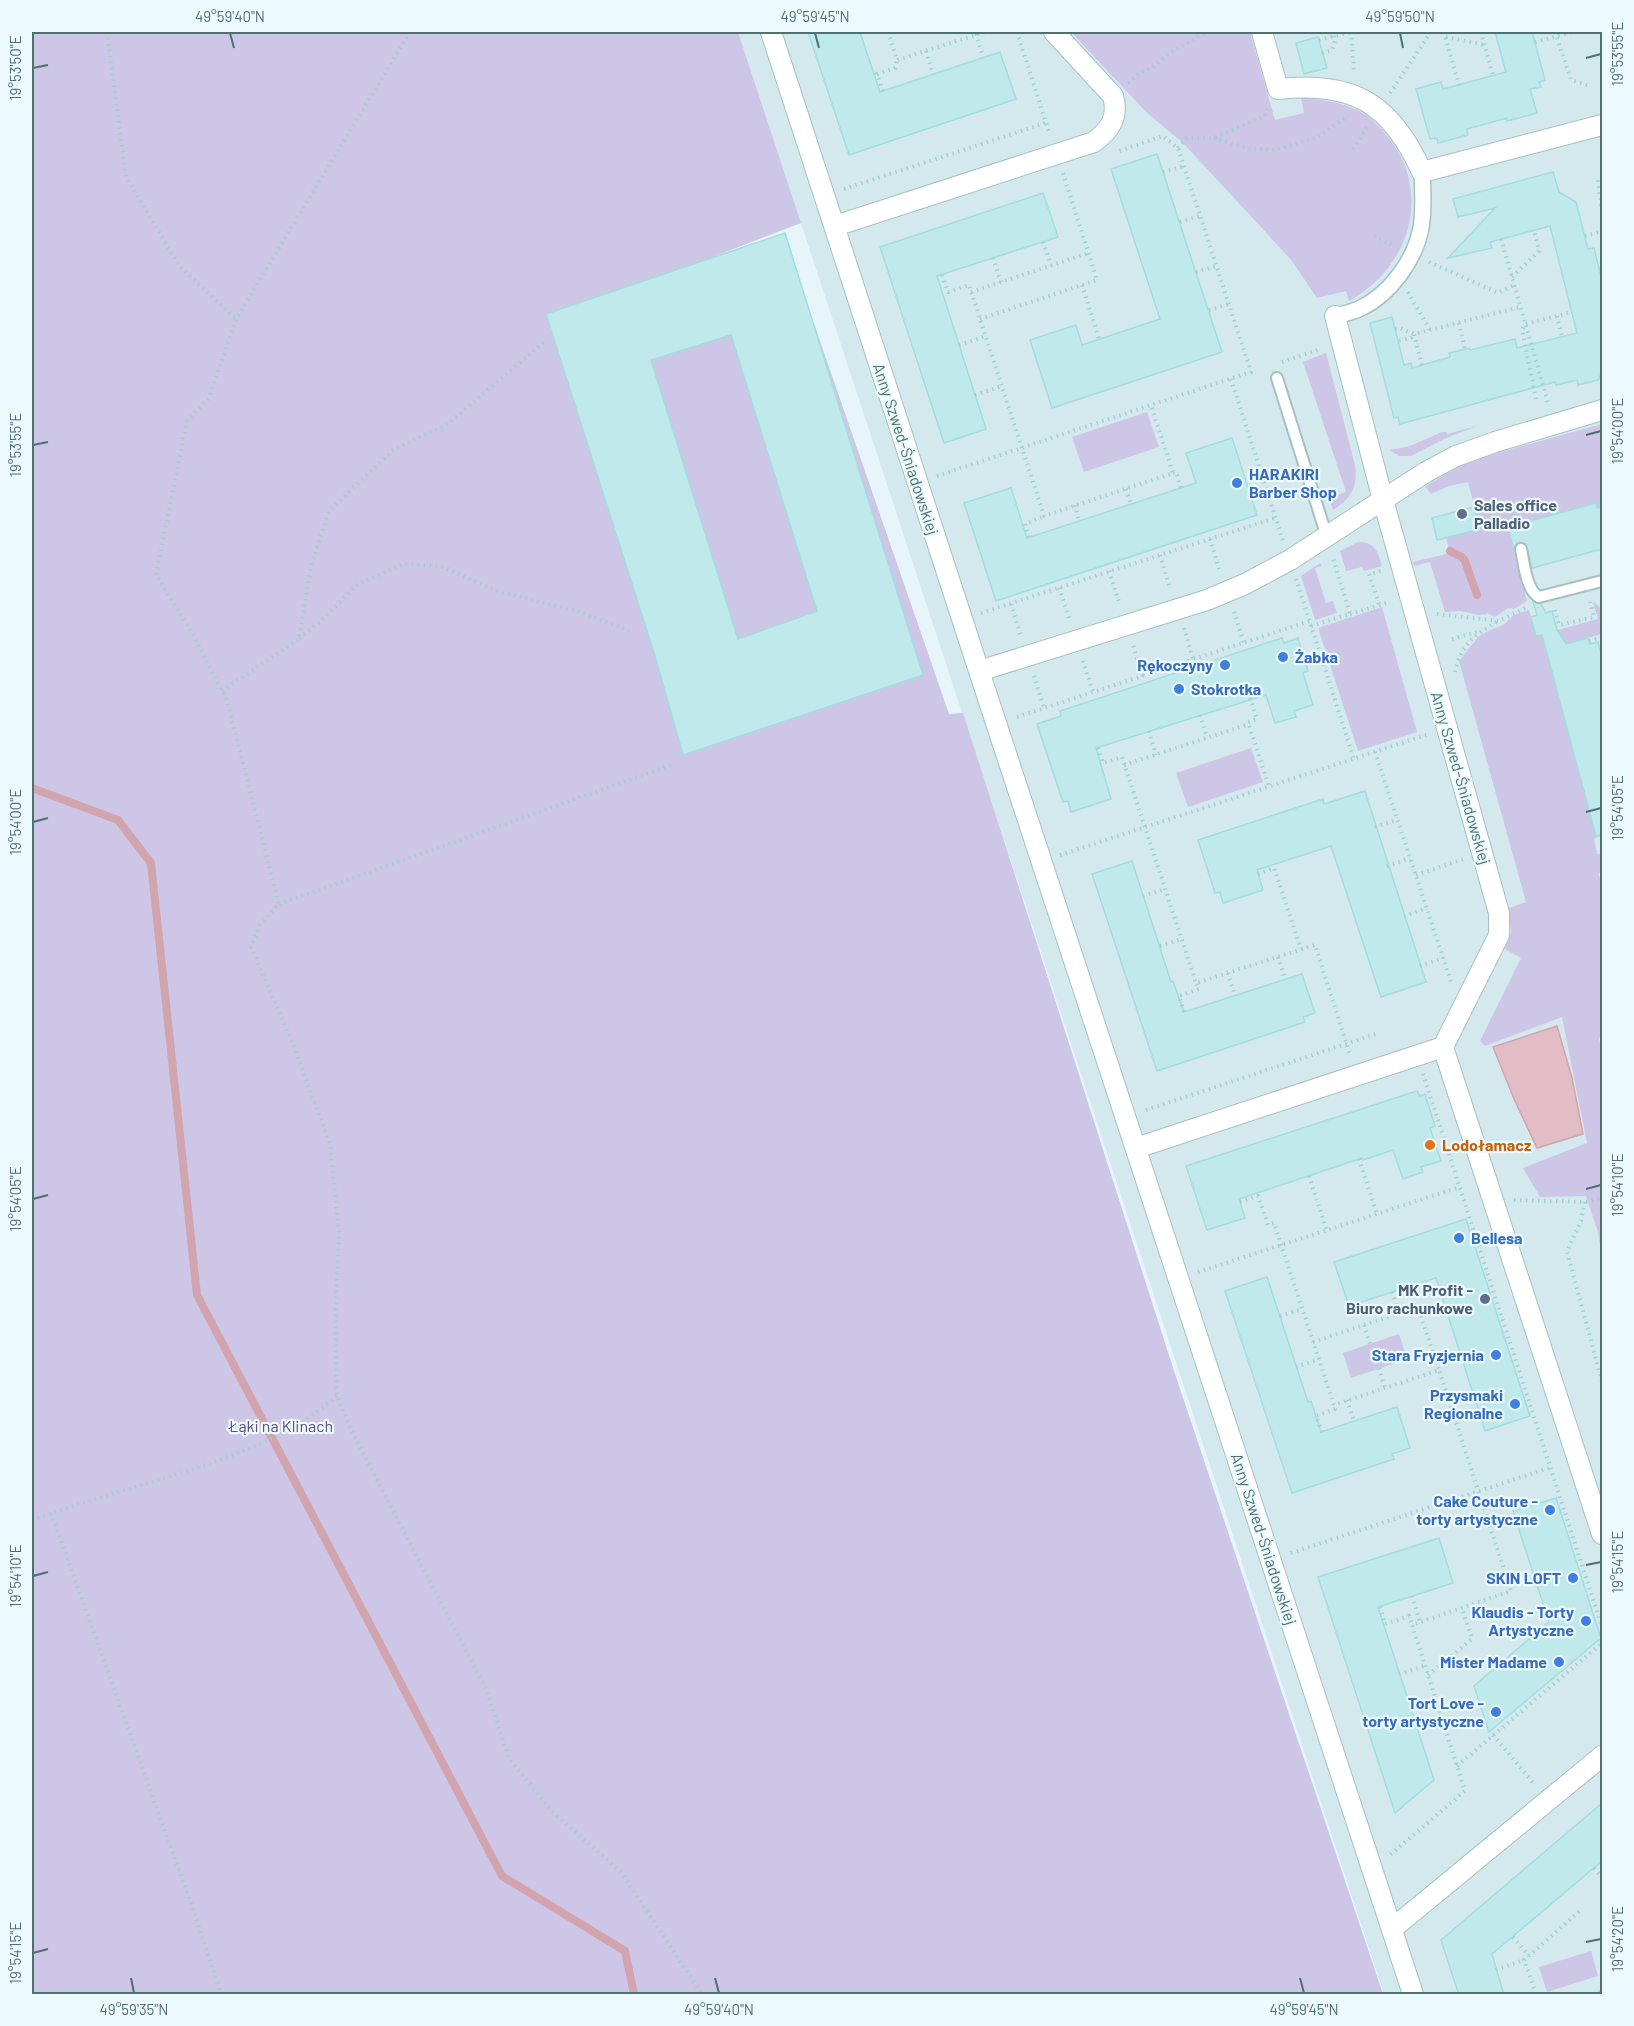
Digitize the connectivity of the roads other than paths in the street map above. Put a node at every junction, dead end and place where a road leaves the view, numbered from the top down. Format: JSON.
{"nodes":[{"id":1,"x":771,"y":32,"type":"edge"},
{"id":2,"x":1054,"y":32,"type":"edge"},
{"id":3,"x":1262,"y":32,"type":"edge"},
{"id":4,"x":1602,"y":125,"type":"edge"},
{"id":5,"x":1422,"y":172,"type":"junction"},
{"id":6,"x":835,"y":226,"type":"junction"},
{"id":7,"x":1335,"y":316,"type":"joint"},
{"id":8,"x":1277,"y":378,"type":"dead end"},
{"id":9,"x":1602,"y":410,"type":"edge"},
{"id":10,"x":1383,"y":500,"type":"junction"},
{"id":11,"x":1327,"y":537,"type":"junction"},
{"id":12,"x":1521,"y":549,"type":"dead end"},
{"id":13,"x":1602,"y":581,"type":"edge"},
{"id":14,"x":979,"y":671,"type":"junction"},
{"id":15,"x":1443,"y":1047,"type":"junction"},
{"id":16,"x":1136,"y":1148,"type":"junction"},
{"id":17,"x":1602,"y":1534,"type":"edge"},
{"id":18,"x":1602,"y":1756,"type":"edge"},
{"id":19,"x":1392,"y":1929,"type":"junction"},
{"id":20,"x":1413,"y":1995,"type":"edge"}],
"edges":[{"from":1,"to":6,"type":"street","name":"Anny Szwed-Śniadowskiej"},
{"from":2,"to":6,"type":"street"},
{"from":3,"to":5,"type":"street"},
{"from":4,"to":5,"type":"street"},
{"from":5,"to":7,"type":"street"},
{"from":6,"to":14,"type":"street","name":"Anny Szwed-Śniadowskiej"},
{"from":7,"to":10,"type":"street","name":"Anny Szwed-Śniadowskiej"},
{"from":8,"to":11,"type":"lane"},
{"from":9,"to":10,"type":"street"},
{"from":10,"to":11,"type":"street"},
{"from":10,"to":15,"type":"street","name":"Anny Szwed-Śniadowskiej"},
{"from":11,"to":14,"type":"street"},
{"from":12,"to":13,"type":"lane"},
{"from":14,"to":16,"type":"street","name":"Anny Szwed-Śniadowskiej"},
{"from":15,"to":16,"type":"street"},
{"from":15,"to":17,"type":"street"},
{"from":16,"to":19,"type":"street","name":"Anny Szwed-Śniadowskiej"},
{"from":18,"to":19,"type":"street"},
{"from":19,"to":20,"type":"street","name":"Anny Szwed-Śniadowskiej"}]}
